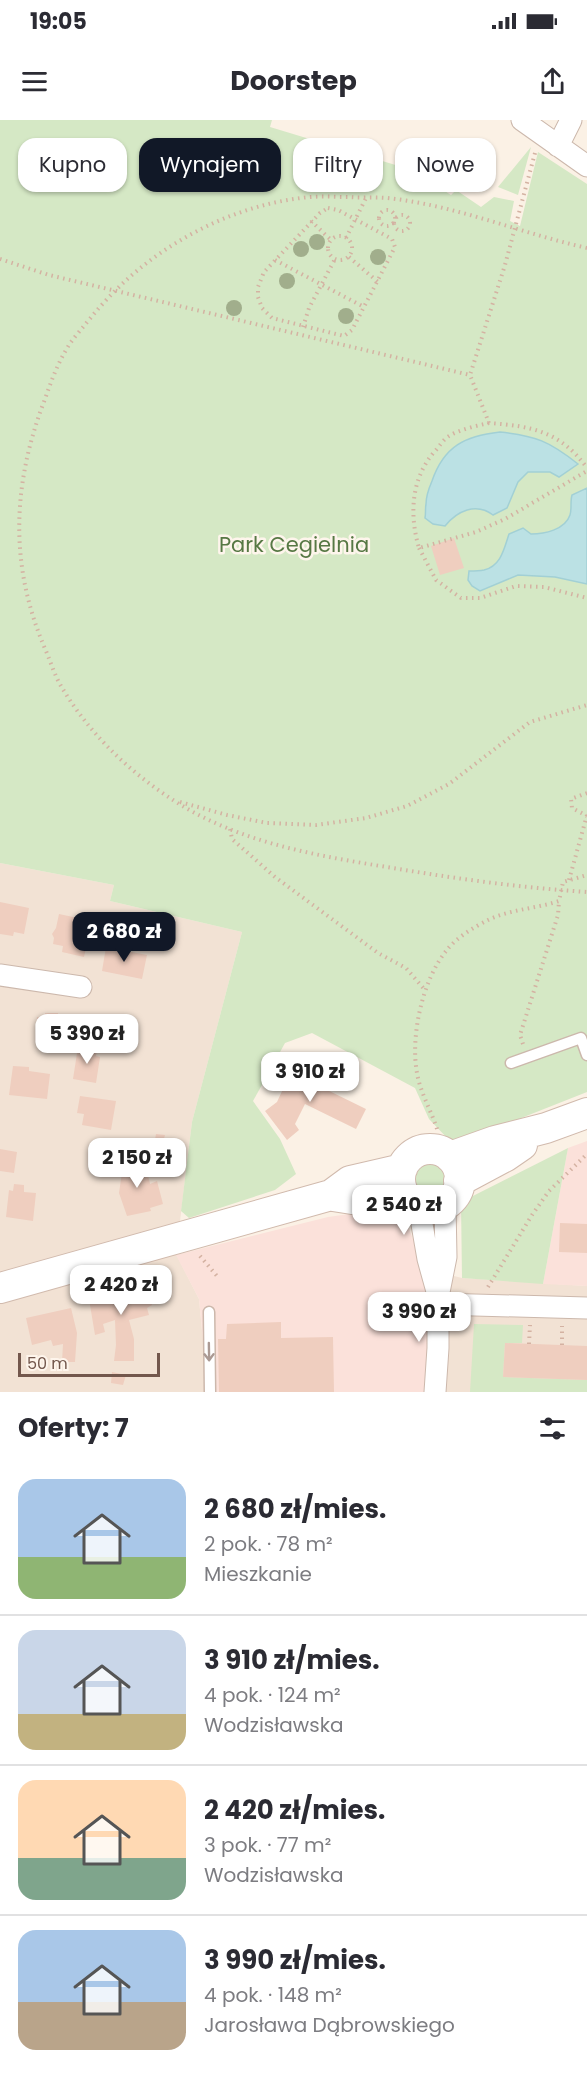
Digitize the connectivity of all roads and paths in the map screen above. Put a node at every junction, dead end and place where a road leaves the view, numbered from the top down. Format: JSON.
{"nodes":[{"id":1,"x":522,"y":120,"type":"edge"},
{"id":2,"x":571,"y":120,"type":"edge"},
{"id":3,"x":537,"y":146,"type":"dead end"},
{"id":4,"x":558,"y":146,"type":"junction"},
{"id":5,"x":587,"y":166,"type":"edge"},
{"id":6,"x":366,"y":198,"type":"junction"},
{"id":7,"x":356,"y":220,"type":"junction"},
{"id":8,"x":311,"y":221,"type":"junction"},
{"id":9,"x":394,"y":221,"type":"junction"},
{"id":10,"x":384,"y":225,"type":"junction"},
{"id":11,"x":515,"y":228,"type":"junction"},
{"id":12,"x":380,"y":232,"type":"junction"},
{"id":13,"x":346,"y":238,"type":"junction"},
{"id":14,"x":331,"y":240,"type":"junction"},
{"id":15,"x":587,"y":248,"type":"edge"},
{"id":16,"x":349,"y":257,"type":"junction"},
{"id":17,"x":0,"y":259,"type":"edge"},
{"id":18,"x":335,"y":259,"type":"junction"},
{"id":19,"x":275,"y":260,"type":"junction"},
{"id":20,"x":378,"y":282,"type":"junction"},
{"id":21,"x":321,"y":284,"type":"junction"},
{"id":22,"x":116,"y":291,"type":"junction"},
{"id":23,"x":364,"y":307,"type":"junction"},
{"id":24,"x":303,"y":327,"type":"junction"},
{"id":25,"x":470,"y":375,"type":"junction"},
{"id":26,"x":489,"y":423,"type":"junction"},
{"id":27,"x":587,"y":470,"type":"edge"},
{"id":28,"x":419,"y":548,"type":"junction"},
{"id":29,"x":587,"y":598,"type":"edge"},
{"id":30,"x":587,"y":705,"type":"edge"},
{"id":31,"x":587,"y":794,"type":"edge"},
{"id":32,"x":173,"y":800,"type":"junction"},
{"id":33,"x":587,"y":816,"type":"edge"},
{"id":34,"x":230,"y":829,"type":"junction"},
{"id":35,"x":587,"y":875,"type":"edge"},
{"id":36,"x":569,"y":880,"type":"junction"},
{"id":37,"x":561,"y":890,"type":"junction"},
{"id":38,"x":587,"y":892,"type":"edge"},
{"id":39,"x":559,"y":901,"type":"junction"},
{"id":40,"x":0,"y":975,"type":"edge"},
{"id":41,"x":81,"y":987,"type":"dead end"},
{"id":42,"x":425,"y":990,"type":"junction"},
{"id":43,"x":587,"y":1055,"type":"edge"},
{"id":44,"x":526,"y":1057,"type":"junction"},
{"id":45,"x":511,"y":1063,"type":"dead end"},
{"id":46,"x":587,"y":1113,"type":"edge"},
{"id":47,"x":437,"y":1129,"type":"dead end"},
{"id":48,"x":587,"y":1154,"type":"edge"},
{"id":49,"x":430,"y":1185,"type":"junction"},
{"id":50,"x":0,"y":1288,"type":"edge"},
{"id":51,"x":488,"y":1288,"type":"dead end"},
{"id":52,"x":439,"y":1300,"type":"junction"},
{"id":53,"x":587,"y":1308,"type":"edge"},
{"id":54,"x":209,"y":1312,"type":"dead end"},
{"id":55,"x":530,"y":1321,"type":"dead end"},
{"id":56,"x":562,"y":1322,"type":"dead end"},
{"id":57,"x":529,"y":1344,"type":"dead end"},
{"id":58,"x":562,"y":1345,"type":"dead end"},
{"id":59,"x":210,"y":1392,"type":"edge"},
{"id":60,"x":435,"y":1392,"type":"edge"}],
"edges":[{"from":1,"to":4,"type":"street"},
{"from":2,"to":4,"type":"street"},
{"from":3,"to":11,"type":"path"},
{"from":4,"to":5,"type":"street"},
{"from":6,"to":7,"type":"path"},
{"from":6,"to":11,"type":"path"},
{"from":6,"to":22,"type":"path"},
{"from":7,"to":8,"type":"path"},
{"from":7,"to":12,"type":"path"},
{"from":7,"to":13,"type":"path"},
{"from":8,"to":14,"type":"path"},
{"from":8,"to":19,"type":"path"},
{"from":9,"to":9,"type":"path"},
{"from":9,"to":10,"type":"path"},
{"from":9,"to":10,"type":"path"},
{"from":10,"to":12,"type":"path"},
{"from":11,"to":15,"type":"path"},
{"from":11,"to":25,"type":"path"},
{"from":12,"to":20,"type":"path"},
{"from":13,"to":14,"type":"path"},
{"from":13,"to":16,"type":"path"},
{"from":14,"to":18,"type":"path"},
{"from":16,"to":18,"type":"path"},
{"from":16,"to":20,"type":"path"},
{"from":17,"to":22,"type":"path"},
{"from":18,"to":21,"type":"path"},
{"from":19,"to":21,"type":"path"},
{"from":19,"to":24,"type":"path"},
{"from":20,"to":23,"type":"path"},
{"from":21,"to":23,"type":"path"},
{"from":21,"to":24,"type":"path"},
{"from":22,"to":25,"type":"path"},
{"from":22,"to":32,"type":"path"},
{"from":23,"to":24,"type":"path"},
{"from":25,"to":26,"type":"path"},
{"from":26,"to":27,"type":"path"},
{"from":26,"to":28,"type":"path"},
{"from":27,"to":28,"type":"path"},
{"from":28,"to":29,"type":"path"},
{"from":30,"to":32,"type":"path"},
{"from":31,"to":33,"type":"path"},
{"from":32,"to":34,"type":"path"},
{"from":33,"to":36,"type":"path"},
{"from":34,"to":37,"type":"path"},
{"from":34,"to":42,"type":"path"},
{"from":35,"to":36,"type":"path"},
{"from":36,"to":37,"type":"path"},
{"from":37,"to":38,"type":"path"},
{"from":37,"to":39,"type":"path"},
{"from":39,"to":42,"type":"path"},
{"from":39,"to":44,"type":"path"},
{"from":40,"to":41,"type":"street"},
{"from":42,"to":47,"type":"path"},
{"from":43,"to":44,"type":"lane"},
{"from":44,"to":45,"type":"lane"},
{"from":46,"to":49,"type":"street"},
{"from":48,"to":51,"type":"path"},
{"from":49,"to":50,"type":"street"},
{"from":49,"to":52,"type":"street"},
{"from":52,"to":53,"type":"street"},
{"from":52,"to":60,"type":"street"},
{"from":54,"to":59,"type":"lane","one_way":true},
{"from":55,"to":57,"type":"path"},
{"from":56,"to":58,"type":"path"}]}
